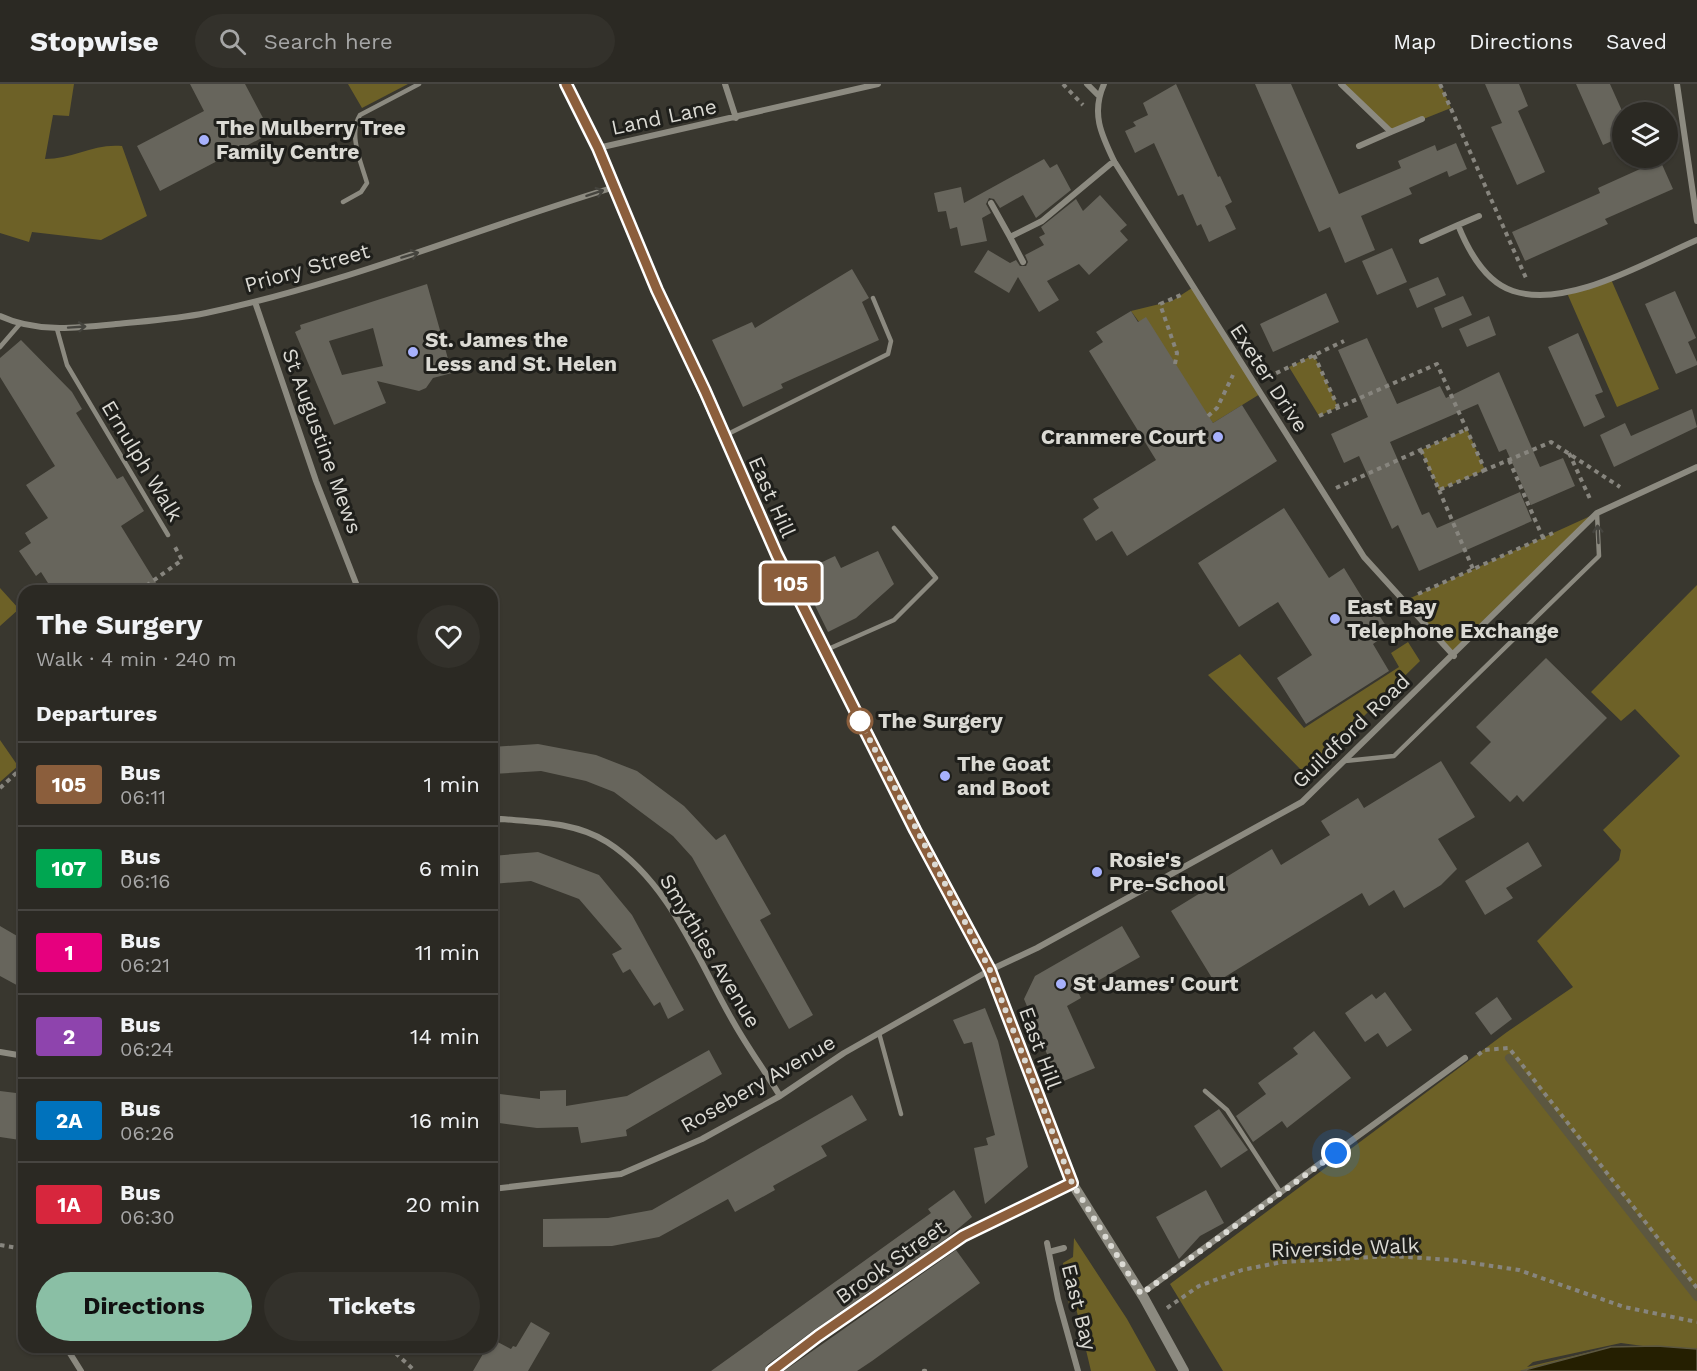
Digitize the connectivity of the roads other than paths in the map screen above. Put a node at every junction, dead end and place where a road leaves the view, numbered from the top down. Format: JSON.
{"nodes":[{"id":1,"x":419,"y":84,"type":"edge"},
{"id":2,"x":566,"y":84,"type":"edge"},
{"id":3,"x":725,"y":84,"type":"edge"},
{"id":4,"x":878,"y":84,"type":"edge"},
{"id":5,"x":1086,"y":84,"type":"edge"},
{"id":6,"x":1104,"y":84,"type":"edge"},
{"id":7,"x":1341,"y":84,"type":"edge"},
{"id":8,"x":1677,"y":84,"type":"edge"},
{"id":9,"x":1099,"y":96,"type":"junction"},
{"id":10,"x":736,"y":118,"type":"junction"},
{"id":11,"x":1422,"y":119,"type":"dead end"},
{"id":12,"x":1391,"y":132,"type":"junction"},
{"id":13,"x":1359,"y":146,"type":"dead end"},
{"id":14,"x":598,"y":148,"type":"junction"},
{"id":15,"x":1114,"y":161,"type":"junction"},
{"id":16,"x":1694,"y":181,"type":"edge"},
{"id":17,"x":615,"y":187,"type":"junction"},
{"id":18,"x":343,"y":202,"type":"dead end"},
{"id":19,"x":991,"y":203,"type":"dead end"},
{"id":20,"x":1479,"y":216,"type":"dead end"},
{"id":21,"x":1697,"y":221,"type":"edge"},
{"id":22,"x":1458,"y":225,"type":"junction"},
{"id":23,"x":1010,"y":237,"type":"junction"},
{"id":24,"x":1697,"y":240,"type":"edge"},
{"id":25,"x":1422,"y":241,"type":"dead end"},
{"id":26,"x":1023,"y":262,"type":"dead end"},
{"id":27,"x":873,"y":298,"type":"dead end"},
{"id":28,"x":255,"y":302,"type":"junction"},
{"id":29,"x":0,"y":316,"type":"edge"},
{"id":30,"x":19,"y":325,"type":"junction"},
{"id":31,"x":57,"y":329,"type":"junction"},
{"id":32,"x":0,"y":347,"type":"edge"},
{"id":33,"x":724,"y":436,"type":"junction"},
{"id":34,"x":1697,"y":467,"type":"edge"},
{"id":35,"x":1597,"y":513,"type":"junction"},
{"id":36,"x":894,"y":528,"type":"dead end"},
{"id":37,"x":168,"y":536,"type":"road end"},
{"id":38,"x":356,"y":585,"type":"edge"},
{"id":39,"x":825,"y":650,"type":"junction"},
{"id":40,"x":1454,"y":656,"type":"junction"},
{"id":41,"x":1345,"y":761,"type":"junction"},
{"id":42,"x":498,"y":820,"type":"edge"},
{"id":43,"x":990,"y":970,"type":"junction"},
{"id":44,"x":879,"y":1033,"type":"junction"},
{"id":45,"x":0,"y":1052,"type":"edge"},
{"id":46,"x":18,"y":1055,"type":"edge"},
{"id":47,"x":1465,"y":1058,"type":"dead end"},
{"id":48,"x":1205,"y":1091,"type":"dead end"},
{"id":49,"x":780,"y":1096,"type":"junction"},
{"id":50,"x":901,"y":1114,"type":"dead end"},
{"id":51,"x":1072,"y":1183,"type":"junction"},
{"id":52,"x":498,"y":1188,"type":"edge"},
{"id":53,"x":1281,"y":1193,"type":"junction"},
{"id":54,"x":1047,"y":1243,"type":"dead end"},
{"id":55,"x":1064,"y":1248,"type":"dead end"},
{"id":56,"x":1049,"y":1252,"type":"junction"},
{"id":57,"x":1141,"y":1294,"type":"junction"},
{"id":58,"x":70,"y":1353,"type":"edge"},
{"id":59,"x":81,"y":1371,"type":"edge"},
{"id":60,"x":772,"y":1371,"type":"edge"},
{"id":61,"x":1078,"y":1371,"type":"edge"},
{"id":62,"x":1185,"y":1371,"type":"edge"}],
"edges":[{"from":1,"to":18,"type":"lane"},
{"from":2,"to":14,"type":"street","name":"East Hill"},
{"from":3,"to":10,"type":"street"},
{"from":4,"to":10,"type":"street","name":"Land Lane"},
{"from":5,"to":9,"type":"street"},
{"from":6,"to":9,"type":"street"},
{"from":7,"to":12,"type":"street"},
{"from":8,"to":16,"type":"street"},
{"from":9,"to":15,"type":"street","name":"Exeter Drive"},
{"from":10,"to":14,"type":"street","name":"Land Lane"},
{"from":11,"to":12,"type":"street"},
{"from":12,"to":13,"type":"street"},
{"from":14,"to":17,"type":"street","name":"East Hill"},
{"from":15,"to":23,"type":"street"},
{"from":15,"to":40,"type":"street","name":"Exeter Drive"},
{"from":16,"to":21,"type":"street"},
{"from":28,"to":17,"type":"street","name":"Priory Street","one_way":true},
{"from":17,"to":33,"type":"street","name":"East Hill"},
{"from":19,"to":23,"type":"street"},
{"from":20,"to":22,"type":"street"},
{"from":22,"to":24,"type":"street"},
{"from":22,"to":25,"type":"street"},
{"from":23,"to":26,"type":"street"},
{"from":27,"to":33,"type":"lane"},
{"from":31,"to":28,"type":"street","name":"Priory Street","one_way":true},
{"from":28,"to":38,"type":"street","name":"St Augustine Mews"},
{"from":29,"to":30,"type":"street","name":"Priory Street"},
{"from":30,"to":31,"type":"street","name":"Priory Street"},
{"from":30,"to":32,"type":"lane"},
{"from":31,"to":37,"type":"lane","name":"Ernulph Walk"},
{"from":33,"to":39,"type":"street","name":"East Hill"},
{"from":34,"to":35,"type":"street","name":"Guildford Road"},
{"from":35,"to":40,"type":"street","name":"Guildford Road"},
{"from":41,"to":35,"type":"lane","one_way":true},
{"from":36,"to":39,"type":"lane"},
{"from":39,"to":43,"type":"street","name":"East Hill"},
{"from":40,"to":41,"type":"street","name":"Guildford Road"},
{"from":41,"to":43,"type":"street","name":"Guildford Road"},
{"from":42,"to":49,"type":"street","name":"Smythies Avenue"},
{"from":43,"to":44,"type":"street","name":"Rosebery Avenue"},
{"from":43,"to":51,"type":"street","name":"East Hill"},
{"from":44,"to":49,"type":"street","name":"Rosebery Avenue"},
{"from":44,"to":50,"type":"lane"},
{"from":45,"to":46,"type":"street"},
{"from":47,"to":53,"type":"street"},
{"from":48,"to":53,"type":"lane"},
{"from":49,"to":52,"type":"street","name":"Rosebery Avenue"},
{"from":51,"to":57,"type":"street","name":"East Hill"},
{"from":51,"to":60,"type":"street","name":"Brook Street"},
{"from":53,"to":57,"type":"street"},
{"from":54,"to":56,"type":"street","name":"East Bay"},
{"from":55,"to":56,"type":"street","name":"East Bay"},
{"from":56,"to":61,"type":"street","name":"East Bay"},
{"from":57,"to":62,"type":"street","name":"East Hill"},
{"from":58,"to":59,"type":"street"}]}
